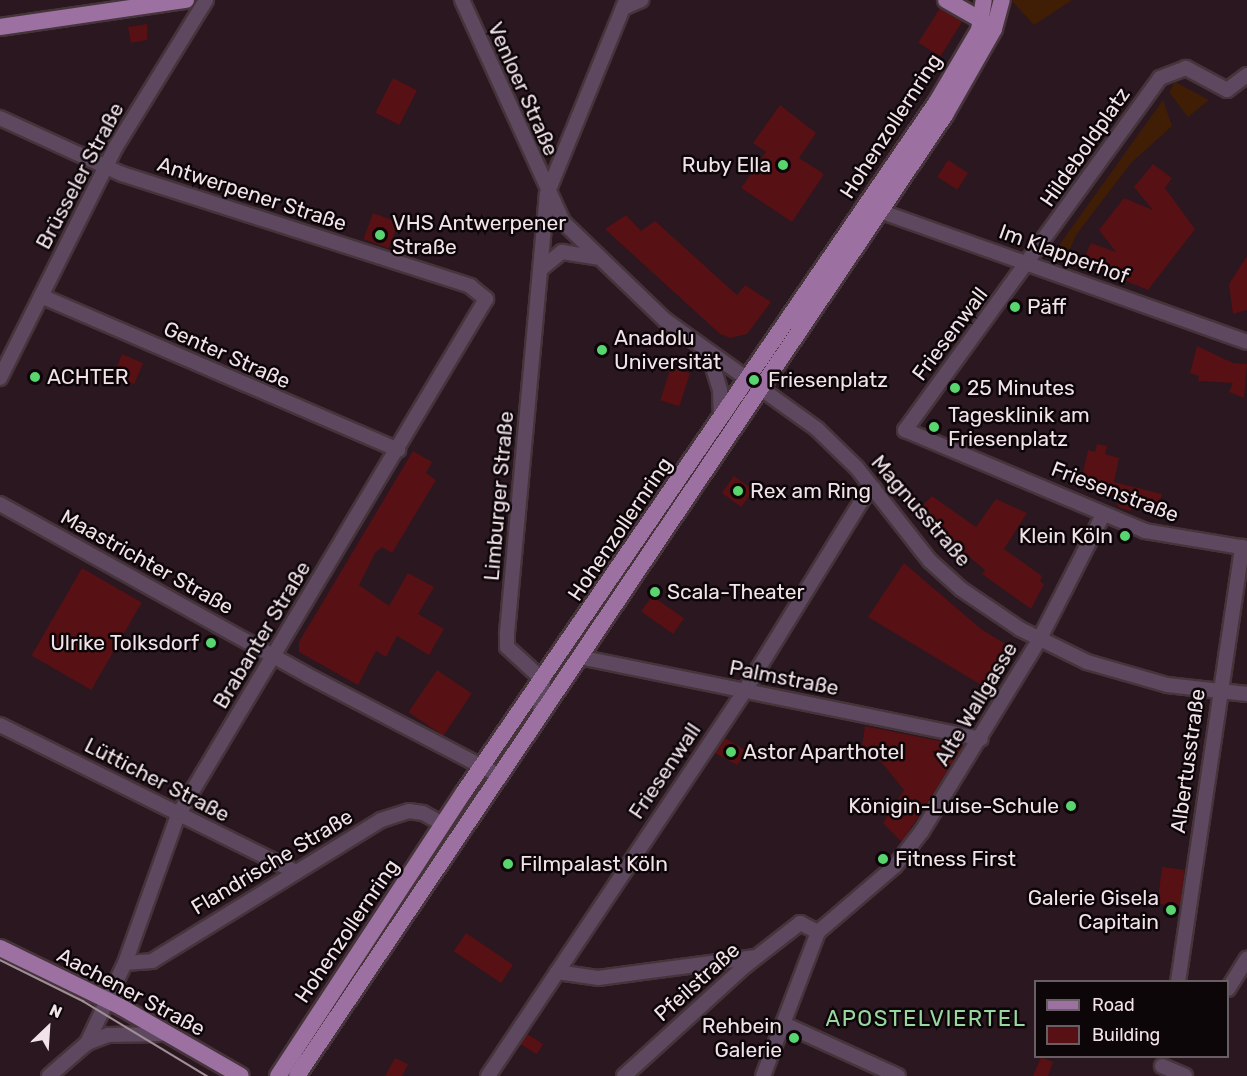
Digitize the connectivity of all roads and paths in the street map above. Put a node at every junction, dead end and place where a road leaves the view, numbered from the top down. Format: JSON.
{"nodes":[{"id":1,"x":186,"y":0,"type":"edge"},
{"id":2,"x":206,"y":0,"type":"edge"},
{"id":3,"x":462,"y":0,"type":"edge"},
{"id":4,"x":641,"y":0,"type":"edge"},
{"id":5,"x":946,"y":0,"type":"edge"},
{"id":6,"x":984,"y":0,"type":"edge"},
{"id":7,"x":625,"y":4,"type":"edge"},
{"id":8,"x":1001,"y":5,"type":"edge"},
{"id":9,"x":981,"y":20,"type":"junction"},
{"id":10,"x":0,"y":27,"type":"edge"},
{"id":11,"x":1247,"y":75,"type":"edge"},
{"id":12,"x":0,"y":118,"type":"edge"},
{"id":13,"x":105,"y":166,"type":"junction"},
{"id":14,"x":547,"y":194,"type":"junction"},
{"id":15,"x":872,"y":209,"type":"junction"},
{"id":16,"x":598,"y":258,"type":"junction"},
{"id":17,"x":1029,"y":263,"type":"junction"},
{"id":18,"x":542,"y":268,"type":"junction"},
{"id":19,"x":41,"y":296,"type":"junction"},
{"id":20,"x":484,"y":304,"type":"joint"},
{"id":21,"x":1247,"y":342,"type":"edge"},
{"id":22,"x":709,"y":354,"type":"junction"},
{"id":23,"x":0,"y":378,"type":"edge"},
{"id":24,"x":753,"y":385,"type":"junction"},
{"id":25,"x":720,"y":421,"type":"junction"},
{"id":26,"x":905,"y":430,"type":"joint"},
{"id":27,"x":398,"y":450,"type":"junction"},
{"id":28,"x":873,"y":489,"type":"junction"},
{"id":29,"x":0,"y":504,"type":"edge"},
{"id":30,"x":1103,"y":514,"type":"junction"},
{"id":31,"x":1244,"y":548,"type":"edge"},
{"id":32,"x":1039,"y":640,"type":"junction"},
{"id":33,"x":579,"y":657,"type":"junction"},
{"id":34,"x":275,"y":658,"type":"junction"},
{"id":35,"x":543,"y":680,"type":"junction"},
{"id":36,"x":744,"y":692,"type":"junction"},
{"id":37,"x":1220,"y":692,"type":"junction"},
{"id":38,"x":1247,"y":694,"type":"edge"},
{"id":39,"x":540,"y":711,"type":"junction"},
{"id":40,"x":0,"y":725,"type":"edge"},
{"id":41,"x":981,"y":739,"type":"junction"},
{"id":42,"x":489,"y":771,"type":"junction"},
{"id":43,"x":178,"y":815,"type":"junction"},
{"id":44,"x":443,"y":824,"type":"junction"},
{"id":45,"x":294,"y":871,"type":"junction"},
{"id":46,"x":818,"y":932,"type":"junction"},
{"id":47,"x":0,"y":948,"type":"edge"},
{"id":48,"x":756,"y":957,"type":"junction"},
{"id":49,"x":1247,"y":958,"type":"edge"},
{"id":50,"x":126,"y":963,"type":"junction"},
{"id":51,"x":556,"y":972,"type":"junction"},
{"id":52,"x":1178,"y":980,"type":"edge"},
{"id":53,"x":1229,"y":986,"type":"edge"},
{"id":54,"x":108,"y":1001,"type":"junction"},
{"id":55,"x":786,"y":1025,"type":"junction"},
{"id":56,"x":161,"y":1034,"type":"junction"},
{"id":57,"x":87,"y":1043,"type":"junction"},
{"id":58,"x":1163,"y":1064,"type":"edge"},
{"id":59,"x":49,"y":1076,"type":"edge"},
{"id":60,"x":241,"y":1076,"type":"edge"},
{"id":61,"x":278,"y":1076,"type":"edge"},
{"id":62,"x":297,"y":1076,"type":"edge"},
{"id":63,"x":488,"y":1076,"type":"edge"},
{"id":64,"x":624,"y":1076,"type":"edge"},
{"id":65,"x":763,"y":1076,"type":"edge"},
{"id":66,"x":898,"y":1076,"type":"edge"},
{"id":67,"x":1185,"y":1076,"type":"edge"}],
"edges":[{"from":1,"to":10,"type":"main road"},
{"from":2,"to":13,"type":"street","name":"Brüsseler Straße"},
{"from":3,"to":14,"type":"street","name":"Venloer Straße"},
{"from":4,"to":7,"type":"street"},
{"from":5,"to":9,"type":"main road"},
{"from":6,"to":9,"type":"main road","name":"Hohenzollernring"},
{"from":7,"to":14,"type":"street"},
{"from":8,"to":15,"type":"main road","name":"Hohenzollernring"},
{"from":9,"to":15,"type":"main road","name":"Hohenzollernring"},
{"from":11,"to":17,"type":"street","name":"Hildeboldplatz"},
{"from":12,"to":13,"type":"street","name":"Antwerpener Straße"},
{"from":13,"to":19,"type":"street","name":"Brüsseler Straße"},
{"from":13,"to":20,"type":"street","name":"Antwerpener Straße"},
{"from":14,"to":16,"type":"street"},
{"from":14,"to":18,"type":"street","name":"Limburger Straße"},
{"from":15,"to":17,"type":"street","name":"Im Klapperhof"},
{"from":15,"to":24,"type":"main road","name":"Hohenzollernring"},
{"from":16,"to":18,"type":"street"},
{"from":16,"to":22,"type":"street"},
{"from":17,"to":21,"type":"street","name":"Im Klapperhof"},
{"from":17,"to":26,"type":"street","name":"Friesenwall"},
{"from":18,"to":35,"type":"street","name":"Limburger Straße"},
{"from":19,"to":23,"type":"street","name":"Brüsseler Straße"},
{"from":19,"to":27,"type":"street","name":"Genter Straße"},
{"from":20,"to":27,"type":"street","name":"Brabanter Straße"},
{"from":22,"to":24,"type":"street"},
{"from":22,"to":25,"type":"street"},
{"from":24,"to":25,"type":"main road","name":"Hohenzollernring"},
{"from":24,"to":28,"type":"street","name":"Magnusstraße"},
{"from":24,"to":33,"type":"main road","name":"Hohenzollernring"},
{"from":25,"to":35,"type":"main road","name":"Hohenzollernring"},
{"from":26,"to":30,"type":"street","name":"Friesenstraße"},
{"from":27,"to":34,"type":"street","name":"Brabanter Straße"},
{"from":28,"to":32,"type":"street","name":"Magnusstraße"},
{"from":28,"to":36,"type":"street","name":"Friesenwall"},
{"from":29,"to":34,"type":"street","name":"Maastrichter Straße"},
{"from":30,"to":31,"type":"street","name":"Friesenstraße"},
{"from":30,"to":32,"type":"street","name":"Alte Wallgasse"},
{"from":31,"to":37,"type":"street","name":"Albertusstraße"},
{"from":32,"to":37,"type":"street","name":"Magnusstraße"},
{"from":32,"to":41,"type":"street","name":"Alte Wallgasse"},
{"from":33,"to":36,"type":"street","name":"Palmstraße"},
{"from":33,"to":39,"type":"main road","name":"Hohenzollernring"},
{"from":34,"to":42,"type":"street","name":"Maastrichter Straße"},
{"from":34,"to":43,"type":"street","name":"Brabanter Straße"},
{"from":35,"to":39,"type":"street"},
{"from":35,"to":42,"type":"main road","name":"Hohenzollernring"},
{"from":36,"to":41,"type":"street","name":"Palmstraße"},
{"from":36,"to":51,"type":"street","name":"Friesenwall"},
{"from":37,"to":38,"type":"street","name":"Magnusstraße"},
{"from":37,"to":52,"type":"street","name":"Albertusstraße"},
{"from":39,"to":42,"type":"main road","name":"Hohenzollernring"},
{"from":40,"to":43,"type":"street","name":"Lütticher Straße"},
{"from":41,"to":46,"type":"street","name":"Alte Wallgasse"},
{"from":42,"to":44,"type":"main road","name":"Hohenzollernring"},
{"from":42,"to":62,"type":"main road","name":"Hohenzollernring"},
{"from":43,"to":45,"type":"street","name":"Lütticher Straße"},
{"from":43,"to":50,"type":"street","name":"Brabanter Straße"},
{"from":44,"to":45,"type":"street","name":"Flandrische Straße"},
{"from":44,"to":61,"type":"main road","name":"Hohenzollernring"},
{"from":45,"to":50,"type":"street","name":"Flandrische Straße"},
{"from":46,"to":48,"type":"street","name":"Pfeilstraße"},
{"from":46,"to":55,"type":"street"},
{"from":47,"to":54,"type":"main road","name":"Aachener Straße"},
{"from":48,"to":51,"type":"street"},
{"from":48,"to":64,"type":"street","name":"Pfeilstraße"},
{"from":49,"to":53,"type":"street"},
{"from":50,"to":54,"type":"street","name":"Brabanter Straße"},
{"from":51,"to":63,"type":"street","name":"Friesenwall"},
{"from":54,"to":56,"type":"main road","name":"Aachener Straße"},
{"from":54,"to":57,"type":"street","name":"Brabanter Straße"},
{"from":55,"to":65,"type":"street"},
{"from":55,"to":66,"type":"street"},
{"from":56,"to":57,"type":"street"},
{"from":56,"to":60,"type":"main road","name":"Aachener Straße"},
{"from":57,"to":59,"type":"street"},
{"from":58,"to":67,"type":"street"}]}
